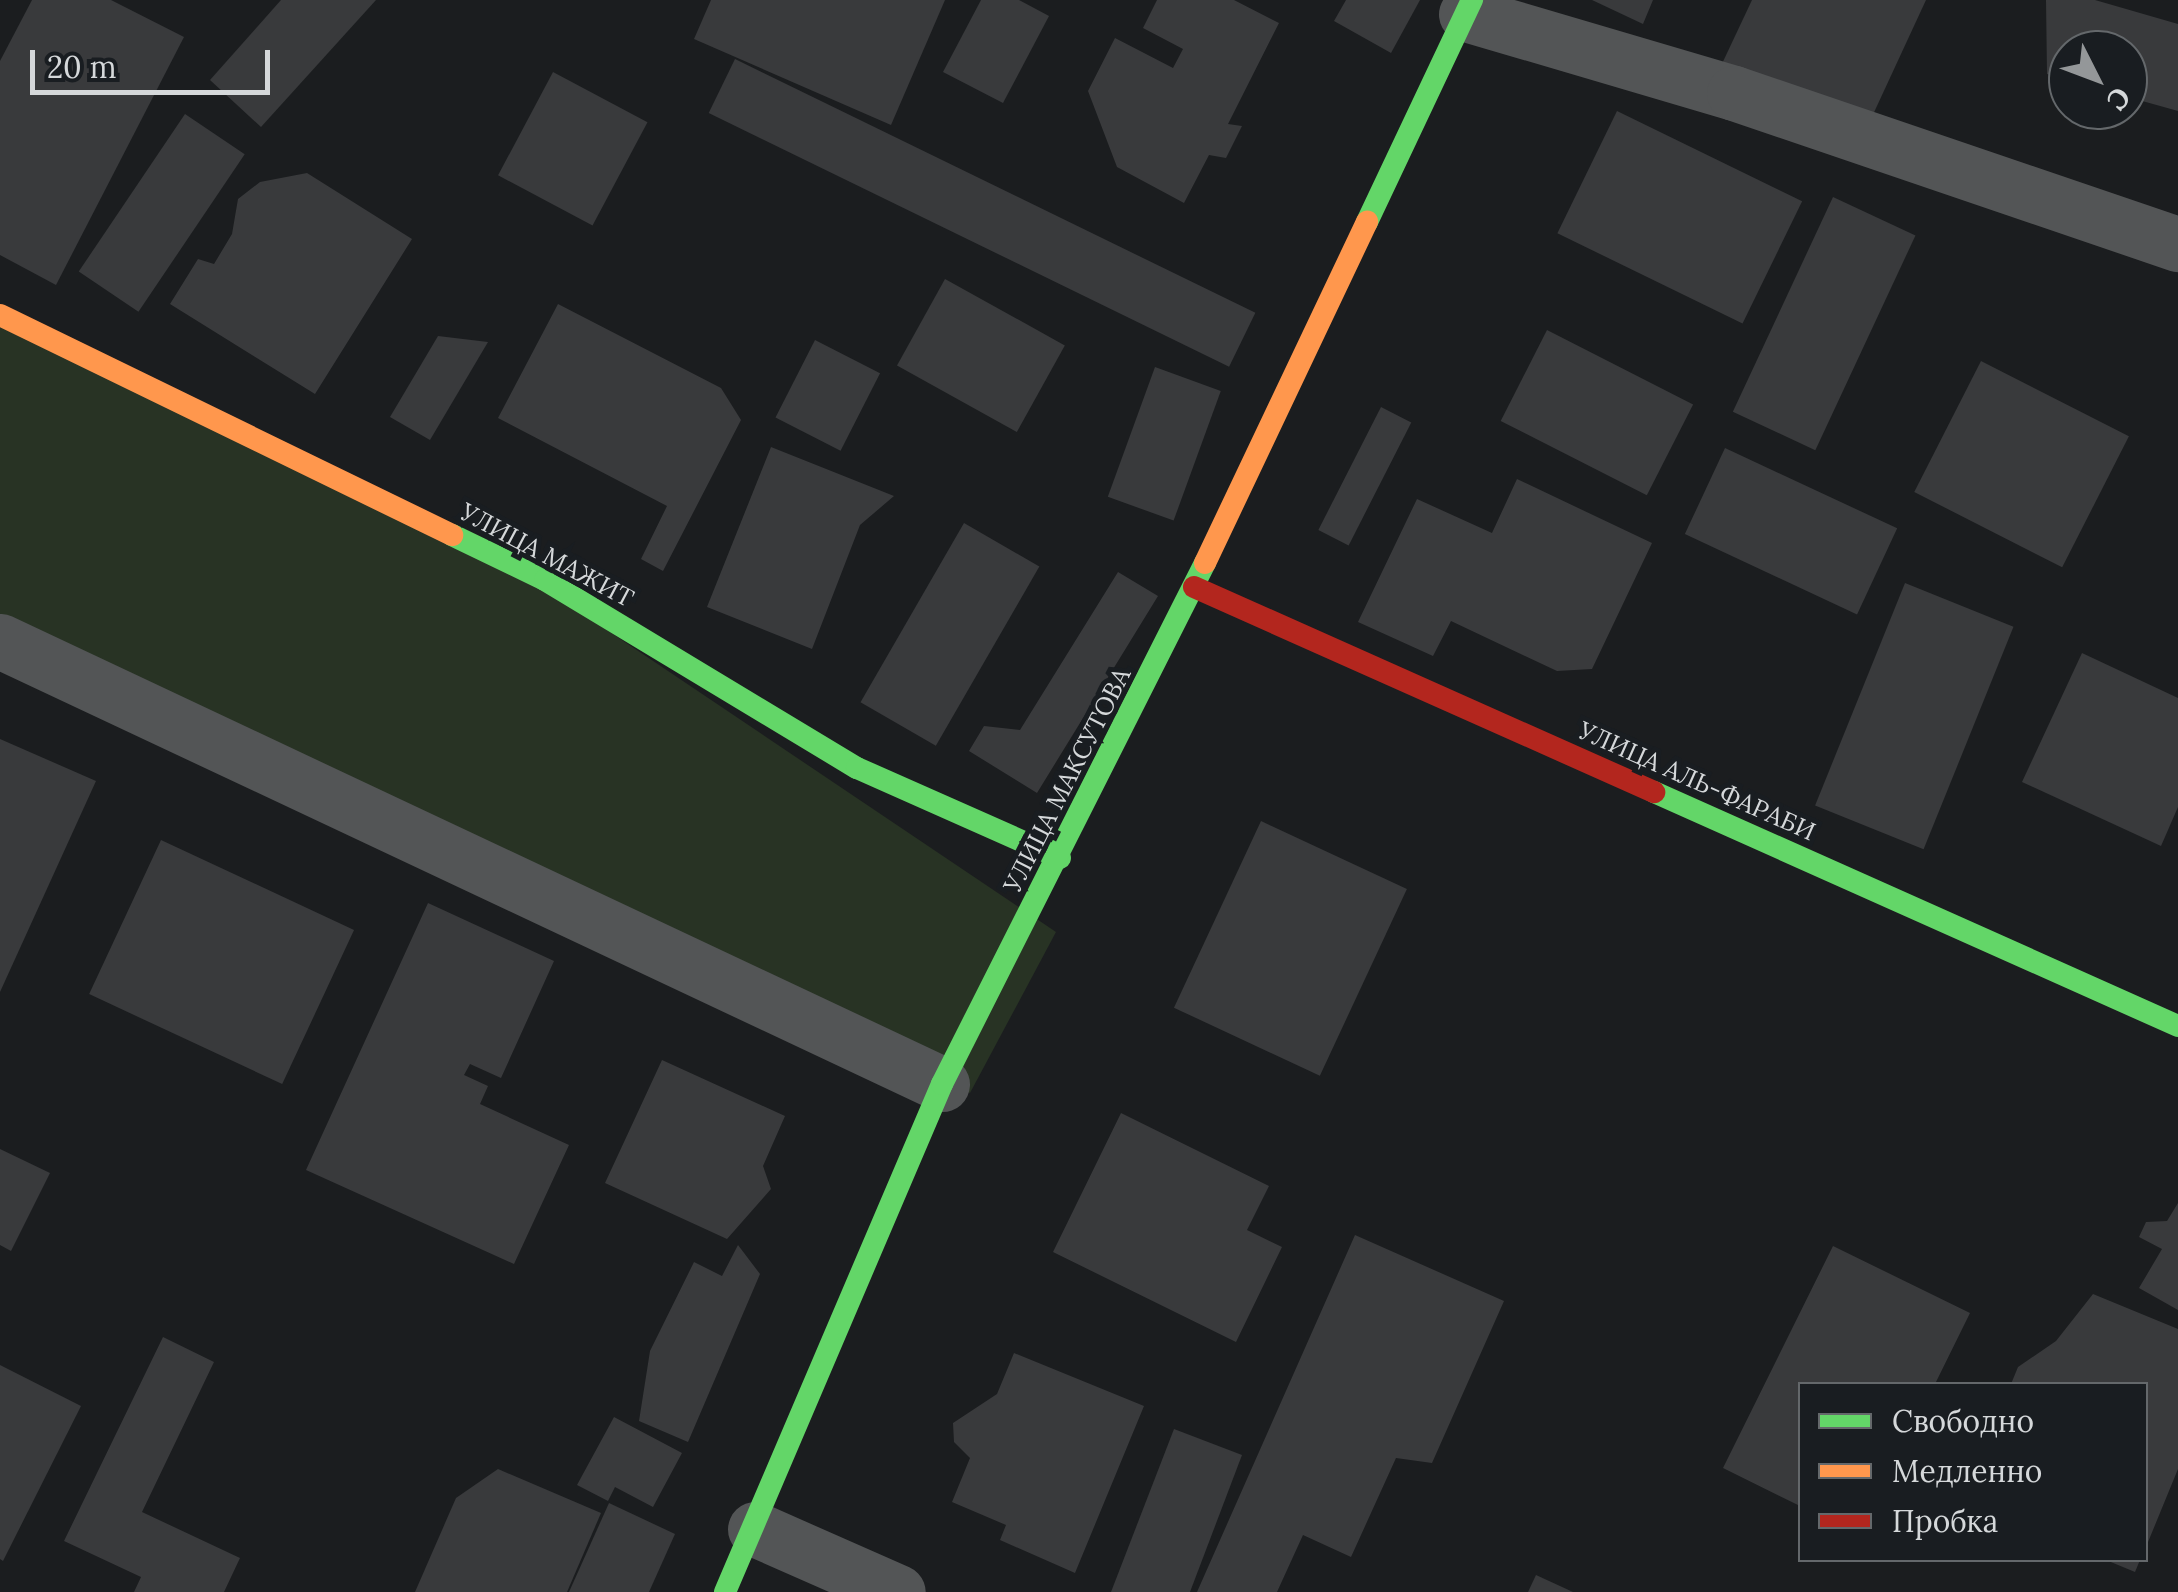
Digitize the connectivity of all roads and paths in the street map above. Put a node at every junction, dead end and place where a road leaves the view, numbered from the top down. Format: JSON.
{"nodes":[{"id":1,"x":1469,"y":7,"type":"edge"},
{"id":2,"x":2178,"y":244,"type":"edge"},
{"id":3,"x":0,"y":315,"type":"edge"},
{"id":4,"x":1194,"y":586,"type":"junction"},
{"id":5,"x":0,"y":642,"type":"edge"},
{"id":6,"x":1060,"y":858,"type":"junction"},
{"id":7,"x":2178,"y":1026,"type":"edge"},
{"id":8,"x":942,"y":1084,"type":"junction"},
{"id":9,"x":755,"y":1530,"type":"junction"},
{"id":10,"x":726,"y":1592,"type":"edge"},
{"id":11,"x":898,"y":1592,"type":"edge"}],
"edges":[{"from":1,"to":2,"type":"street"},
{"from":1,"to":4,"type":"street","name":"УЛИЦА МАКСУТОВА"},
{"from":3,"to":6,"type":"street","name":"УЛИЦА МАЖИТ"},
{"from":4,"to":6,"type":"street","name":"УЛИЦА МАКСУТОВА"},
{"from":4,"to":7,"type":"street","name":"УЛИЦА АЛЬ-ФАРАБИ"},
{"from":5,"to":8,"type":"street"},
{"from":6,"to":8,"type":"street","name":"УЛИЦА МАКСУТОВА"},
{"from":8,"to":9,"type":"street","name":"УЛИЦА МАКСУТОВА"},
{"from":9,"to":10,"type":"street","name":"УЛИЦА МАКСУТОВА"},
{"from":9,"to":11,"type":"street"}]}
